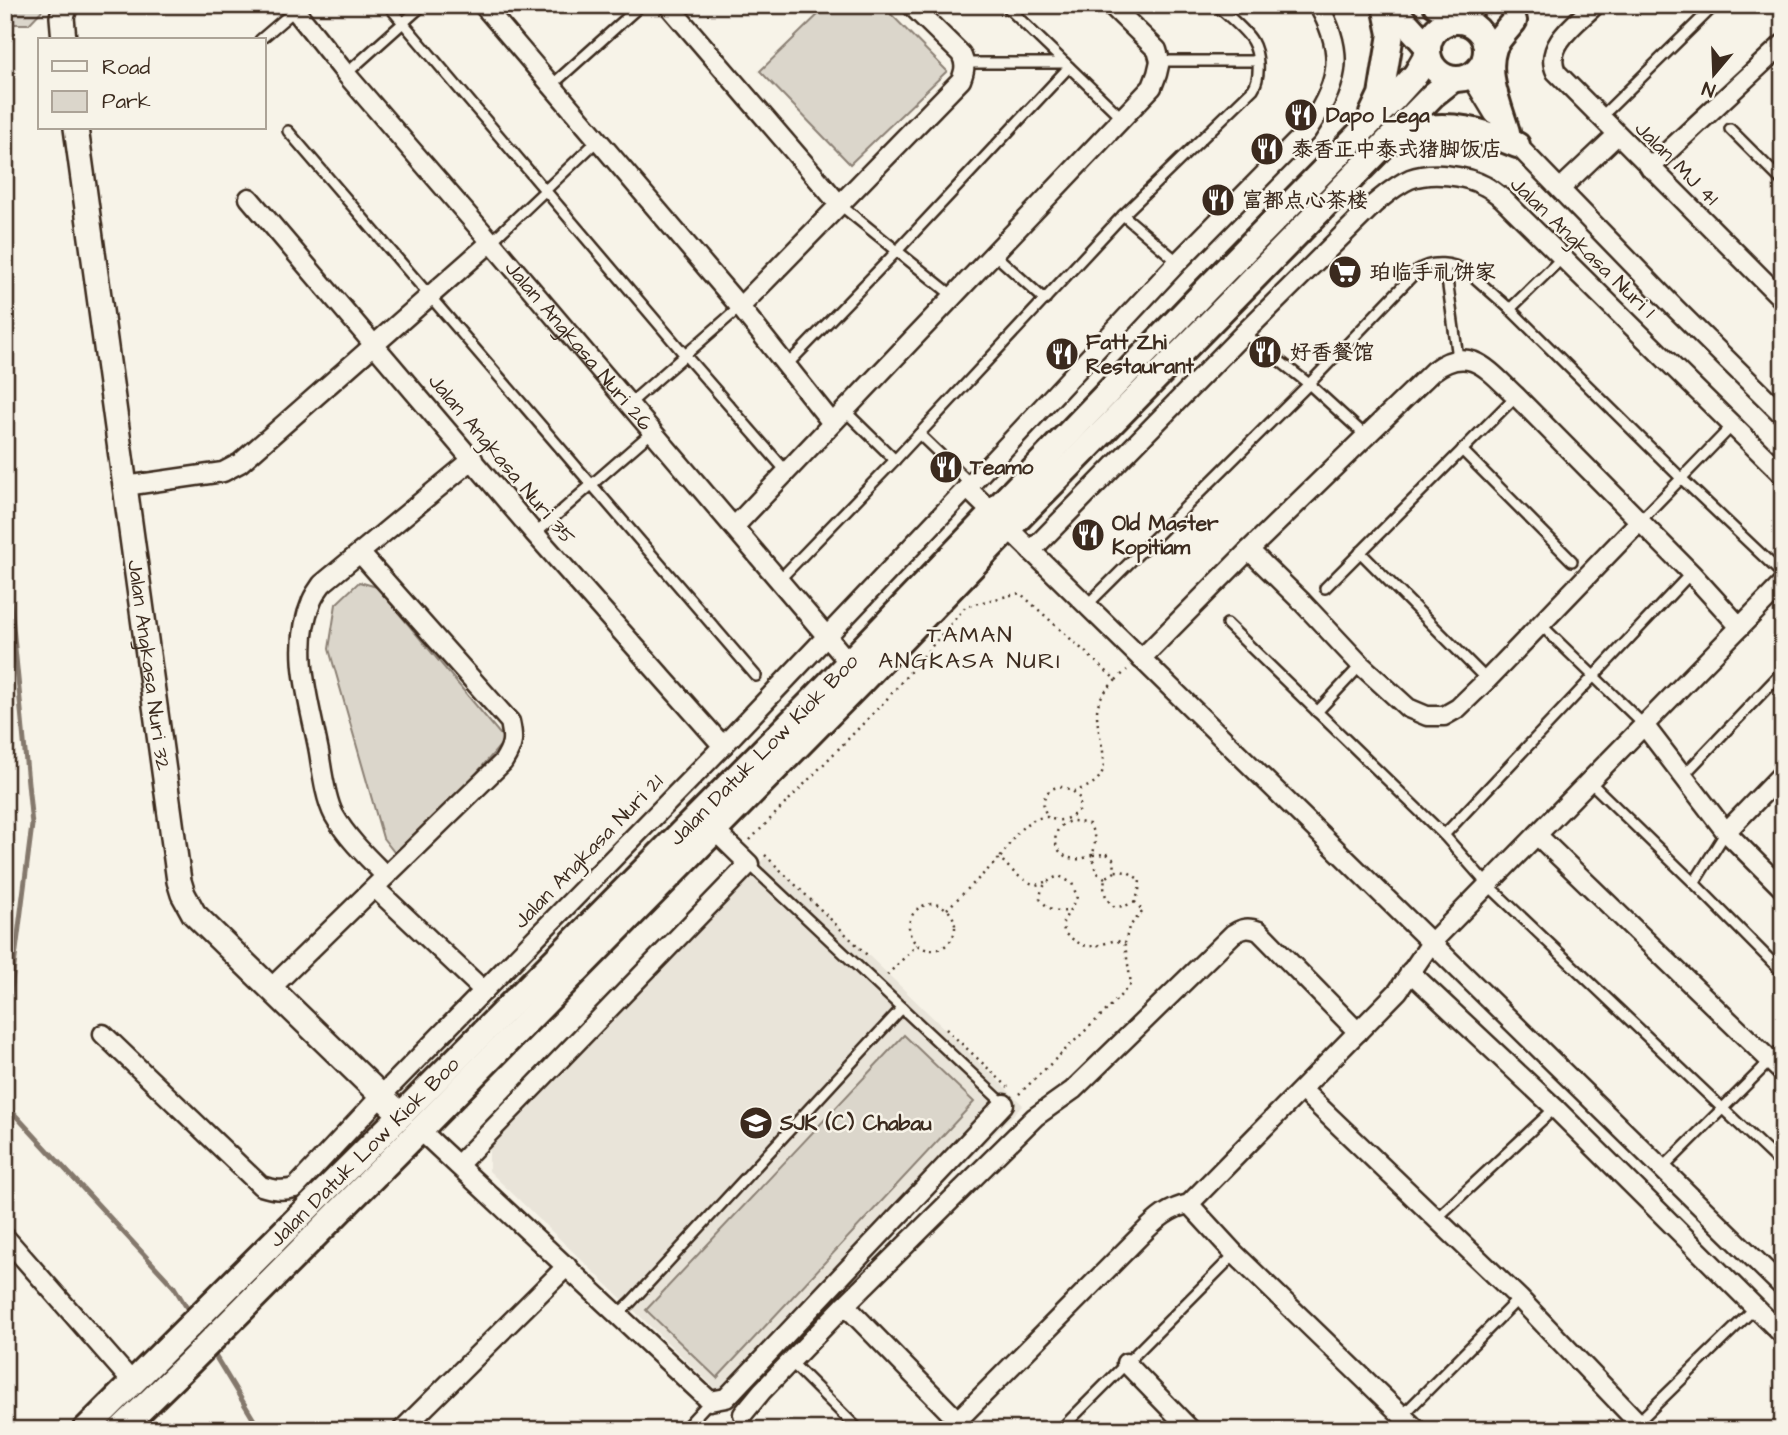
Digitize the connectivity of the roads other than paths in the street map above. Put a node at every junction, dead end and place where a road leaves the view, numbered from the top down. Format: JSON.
{"nodes":[{"id":1,"x":65,"y":5,"type":"edge"},
{"id":2,"x":388,"y":5,"type":"edge"},
{"id":3,"x":423,"y":5,"type":"edge"},
{"id":4,"x":483,"y":5,"type":"edge"},
{"id":5,"x":641,"y":5,"type":"edge"},
{"id":6,"x":668,"y":5,"type":"edge"},
{"id":7,"x":911,"y":5,"type":"edge"},
{"id":8,"x":1005,"y":5,"type":"edge"},
{"id":9,"x":1111,"y":5,"type":"edge"},
{"id":10,"x":1216,"y":5,"type":"edge"},
{"id":11,"x":1318,"y":5,"type":"edge"},
{"id":12,"x":1385,"y":5,"type":"edge"},
{"id":13,"x":1390,"y":5,"type":"edge"},
{"id":14,"x":1425,"y":5,"type":"edge"},
{"id":15,"x":1486,"y":5,"type":"edge"},
{"id":16,"x":1595,"y":5,"type":"edge"},
{"id":17,"x":1715,"y":5,"type":"edge"},
{"id":18,"x":293,"y":8,"type":"edge"},
{"id":19,"x":1522,"y":13,"type":"edge"},
{"id":20,"x":1454,"y":14,"type":"edge"},
{"id":21,"x":403,"y":23,"type":"junction"},
{"id":22,"x":64,"y":35,"type":"edge"},
{"id":23,"x":262,"y":38,"type":"edge"},
{"id":24,"x":1485,"y":41,"type":"junction"},
{"id":25,"x":1427,"y":51,"type":"junction"},
{"id":26,"x":1780,"y":51,"type":"edge"},
{"id":27,"x":1160,"y":61,"type":"junction"},
{"id":28,"x":1257,"y":61,"type":"junction"},
{"id":29,"x":965,"y":63,"type":"junction"},
{"id":30,"x":1067,"y":65,"type":"junction"},
{"id":31,"x":346,"y":74,"type":"junction"},
{"id":32,"x":1462,"y":78,"type":"junction"},
{"id":33,"x":552,"y":85,"type":"junction"},
{"id":34,"x":1122,"y":118,"type":"junction"},
{"id":35,"x":1600,"y":118,"type":"junction"},
{"id":36,"x":1368,"y":124,"type":"junction"},
{"id":37,"x":1730,"y":129,"type":"dead end"},
{"id":38,"x":76,"y":130,"type":"edge"},
{"id":39,"x":288,"y":131,"type":"dead end"},
{"id":40,"x":1617,"y":135,"type":"junction"},
{"id":41,"x":1512,"y":138,"type":"junction"},
{"id":42,"x":598,"y":139,"type":"junction"},
{"id":43,"x":1385,"y":144,"type":"junction"},
{"id":44,"x":1650,"y":168,"type":"junction"},
{"id":45,"x":1783,"y":182,"type":"edge"},
{"id":46,"x":1560,"y":189,"type":"junction"},
{"id":47,"x":545,"y":190,"type":"junction"},
{"id":48,"x":249,"y":198,"type":"dead end"},
{"id":49,"x":839,"y":204,"type":"junction"},
{"id":50,"x":1124,"y":215,"type":"junction"},
{"id":51,"x":491,"y":242,"type":"junction"},
{"id":52,"x":897,"y":251,"type":"junction"},
{"id":53,"x":993,"y":253,"type":"junction"},
{"id":54,"x":1563,"y":257,"type":"junction"},
{"id":55,"x":1178,"y":262,"type":"junction"},
{"id":56,"x":1444,"y":265,"type":"junction"},
{"id":57,"x":429,"y":296,"type":"junction"},
{"id":58,"x":953,"y":296,"type":"junction"},
{"id":59,"x":1045,"y":300,"type":"junction"},
{"id":60,"x":1783,"y":300,"type":"edge"},
{"id":61,"x":740,"y":307,"type":"junction"},
{"id":62,"x":1510,"y":309,"type":"junction"},
{"id":63,"x":1244,"y":333,"type":"junction"},
{"id":64,"x":375,"y":345,"type":"junction"},
{"id":65,"x":685,"y":355,"type":"junction"},
{"id":66,"x":1458,"y":358,"type":"junction"},
{"id":67,"x":787,"y":365,"type":"junction"},
{"id":68,"x":1309,"y":384,"type":"junction"},
{"id":69,"x":1516,"y":396,"type":"junction"},
{"id":70,"x":628,"y":405,"type":"junction"},
{"id":71,"x":1783,"y":415,"type":"edge"},
{"id":72,"x":838,"y":417,"type":"junction"},
{"id":73,"x":1732,"y":426,"type":"junction"},
{"id":74,"x":652,"y":432,"type":"junction"},
{"id":75,"x":919,"y":433,"type":"junction"},
{"id":76,"x":1367,"y":437,"type":"junction"},
{"id":77,"x":1462,"y":450,"type":"junction"},
{"id":78,"x":473,"y":459,"type":"junction"},
{"id":79,"x":895,"y":460,"type":"junction"},
{"id":80,"x":786,"y":471,"type":"junction"},
{"id":81,"x":1783,"y":475,"type":"edge"},
{"id":82,"x":1681,"y":478,"type":"junction"},
{"id":83,"x":592,"y":484,"type":"junction"},
{"id":84,"x":125,"y":486,"type":"junction"},
{"id":85,"x":969,"y":486,"type":"junction"},
{"id":86,"x":1000,"y":521,"type":"junction"},
{"id":87,"x":1639,"y":522,"type":"junction"},
{"id":88,"x":734,"y":527,"type":"junction"},
{"id":89,"x":535,"y":534,"type":"junction"},
{"id":90,"x":1249,"y":550,"type":"junction"},
{"id":91,"x":1031,"y":551,"type":"junction"},
{"id":92,"x":1360,"y":552,"type":"junction"},
{"id":93,"x":360,"y":553,"type":"junction"},
{"id":94,"x":1572,"y":561,"type":"dead end"},
{"id":95,"x":1691,"y":573,"type":"junction"},
{"id":96,"x":1783,"y":575,"type":"edge"},
{"id":97,"x":779,"y":580,"type":"junction"},
{"id":98,"x":1783,"y":583,"type":"edge"},
{"id":99,"x":1325,"y":589,"type":"dead end"},
{"id":100,"x":1086,"y":606,"type":"junction"},
{"id":101,"x":1227,"y":624,"type":"dead end"},
{"id":102,"x":1540,"y":624,"type":"junction"},
{"id":103,"x":1740,"y":627,"type":"junction"},
{"id":104,"x":826,"y":636,"type":"junction"},
{"id":105,"x":1141,"y":659,"type":"junction"},
{"id":106,"x":1361,"y":665,"type":"junction"},
{"id":107,"x":856,"y":671,"type":"junction"},
{"id":108,"x":1783,"y":671,"type":"edge"},
{"id":109,"x":756,"y":676,"type":"dead end"},
{"id":110,"x":1594,"y":676,"type":"junction"},
{"id":111,"x":1487,"y":680,"type":"junction"},
{"id":112,"x":1317,"y":712,"type":"junction"},
{"id":113,"x":1644,"y":725,"type":"junction"},
{"id":114,"x":723,"y":746,"type":"junction"},
{"id":115,"x":1684,"y":775,"type":"junction"},
{"id":116,"x":1590,"y":781,"type":"junction"},
{"id":117,"x":1779,"y":785,"type":"edge"},
{"id":118,"x":706,"y":823,"type":"junction"},
{"id":119,"x":1726,"y":832,"type":"junction"},
{"id":120,"x":1444,"y":835,"type":"junction"},
{"id":121,"x":1537,"y":835,"type":"junction"},
{"id":122,"x":754,"y":857,"type":"junction"},
{"id":123,"x":381,"y":882,"type":"junction"},
{"id":124,"x":1694,"y":884,"type":"junction"},
{"id":125,"x":1488,"y":885,"type":"junction"},
{"id":126,"x":1783,"y":889,"type":"edge"},
{"id":127,"x":1431,"y":943,"type":"junction"},
{"id":128,"x":1410,"y":972,"type":"junction"},
{"id":129,"x":1783,"y":973,"type":"edge"},
{"id":130,"x":270,"y":989,"type":"junction"},
{"id":131,"x":484,"y":990,"type":"junction"},
{"id":132,"x":902,"y":1008,"type":"junction"},
{"id":133,"x":1359,"y":1032,"type":"junction"},
{"id":134,"x":103,"y":1034,"type":"dead end"},
{"id":135,"x":1779,"y":1060,"type":"edge"},
{"id":136,"x":1302,"y":1090,"type":"junction"},
{"id":137,"x":381,"y":1096,"type":"junction"},
{"id":138,"x":1011,"y":1100,"type":"joint"},
{"id":139,"x":1723,"y":1107,"type":"junction"},
{"id":140,"x":1555,"y":1108,"type":"junction"},
{"id":141,"x":411,"y":1123,"type":"junction"},
{"id":142,"x":458,"y":1165,"type":"junction"},
{"id":143,"x":1783,"y":1166,"type":"edge"},
{"id":144,"x":1662,"y":1169,"type":"junction"},
{"id":145,"x":1189,"y":1204,"type":"junction"},
{"id":146,"x":1437,"y":1217,"type":"junction"},
{"id":147,"x":6,"y":1239,"type":"edge"},
{"id":148,"x":1235,"y":1254,"type":"junction"},
{"id":149,"x":567,"y":1266,"type":"junction"},
{"id":150,"x":1783,"y":1287,"type":"edge"},
{"id":151,"x":1519,"y":1298,"type":"junction"},
{"id":152,"x":233,"y":1300,"type":"junction"},
{"id":153,"x":845,"y":1305,"type":"junction"},
{"id":154,"x":1755,"y":1308,"type":"junction"},
{"id":155,"x":618,"y":1314,"type":"junction"},
{"id":156,"x":1783,"y":1335,"type":"edge"},
{"id":157,"x":791,"y":1362,"type":"junction"},
{"id":158,"x":1126,"y":1363,"type":"junction"},
{"id":159,"x":133,"y":1382,"type":"junction"},
{"id":160,"x":718,"y":1400,"type":"junction"},
{"id":161,"x":743,"y":1414,"type":"junction"},
{"id":162,"x":1403,"y":1415,"type":"junction"},
{"id":163,"x":958,"y":1426,"type":"edge"},
{"id":164,"x":1641,"y":1426,"type":"edge"},
{"id":165,"x":1416,"y":1429,"type":"edge"},
{"id":166,"x":85,"y":1430,"type":"edge"},
{"id":167,"x":120,"y":1430,"type":"edge"},
{"id":168,"x":402,"y":1430,"type":"edge"},
{"id":169,"x":682,"y":1430,"type":"edge"},
{"id":170,"x":754,"y":1430,"type":"edge"},
{"id":171,"x":859,"y":1430,"type":"edge"},
{"id":172,"x":1060,"y":1430,"type":"edge"},
{"id":173,"x":1191,"y":1430,"type":"edge"}],
"edges":[{"from":1,"to":22,"type":"street"},
{"from":2,"to":21,"type":"lane"},
{"from":3,"to":21,"type":"lane"},
{"from":4,"to":33,"type":"street"},
{"from":5,"to":33,"type":"lane"},
{"from":6,"to":49,"type":"street"},
{"from":7,"to":29,"type":"street"},
{"from":8,"to":30,"type":"lane"},
{"from":9,"to":27,"type":"street"},
{"from":10,"to":28,"type":"lane"},
{"from":11,"to":55,"type":"street","name":"Jalan Angkasa Nuri 21"},
{"from":12,"to":36,"type":"main road"},
{"from":13,"to":25,"type":"main road"},
{"from":14,"to":20,"type":"main road"},
{"from":15,"to":20,"type":"main road"},
{"from":16,"to":35,"type":"street","name":"Jalan MJ 41"},
{"from":17,"to":35,"type":"lane"},
{"from":18,"to":23,"type":"lane"},
{"from":18,"to":31,"type":"street","name":"Jalan Angkasa Nuri 26"},
{"from":19,"to":24,"type":"main road"},
{"from":19,"to":41,"type":"main road"},
{"from":20,"to":24,"type":"main road"},
{"from":20,"to":25,"type":"main road"},
{"from":21,"to":31,"type":"lane"},
{"from":21,"to":47,"type":"lane"},
{"from":24,"to":32,"type":"main road"},
{"from":25,"to":32,"type":"main road"},
{"from":25,"to":36,"type":"main road","name":"Jalan Datuk Low Kiok Boo"},
{"from":26,"to":44,"type":"street"},
{"from":27,"to":28,"type":"lane"},
{"from":27,"to":34,"type":"street"},
{"from":28,"to":50,"type":"lane"},
{"from":29,"to":30,"type":"lane"},
{"from":29,"to":49,"type":"street"},
{"from":30,"to":34,"type":"lane"},
{"from":30,"to":52,"type":"lane"},
{"from":31,"to":51,"type":"street","name":"Jalan Angkasa Nuri 26"},
{"from":32,"to":41,"type":"street"},
{"from":32,"to":43,"type":"main road","name":"Jalan Datuk Low Kiok Boo"},
{"from":33,"to":42,"type":"street"},
{"from":34,"to":53,"type":"street"},
{"from":35,"to":40,"type":"street","name":"Jalan MJ 41"},
{"from":36,"to":86,"type":"main road","name":"Jalan Datuk Low Kiok Boo"},
{"from":37,"to":45,"type":"lane"},
{"from":38,"to":84,"type":"street","name":"Jalan Angkasa Nuri 32"},
{"from":39,"to":57,"type":"lane"},
{"from":40,"to":44,"type":"street","name":"Jalan MJ 41"},
{"from":40,"to":46,"type":"street"},
{"from":41,"to":43,"type":"main road"},
{"from":41,"to":46,"type":"street"},
{"from":42,"to":47,"type":"lane"},
{"from":42,"to":61,"type":"street"},
{"from":43,"to":86,"type":"main road","name":"Jalan Datuk Low Kiok Boo"},
{"from":44,"to":60,"type":"street","name":"Jalan MJ 41"},
{"from":46,"to":71,"type":"street"},
{"from":47,"to":51,"type":"lane"},
{"from":47,"to":65,"type":"lane"},
{"from":48,"to":64,"type":"street","name":"Jalan Angkasa Nuri 35"},
{"from":49,"to":52,"type":"lane"},
{"from":49,"to":61,"type":"street"},
{"from":50,"to":55,"type":"lane"},
{"from":50,"to":59,"type":"lane"},
{"from":51,"to":57,"type":"street"},
{"from":51,"to":70,"type":"street","name":"Jalan Angkasa Nuri 26"},
{"from":52,"to":58,"type":"lane"},
{"from":52,"to":67,"type":"lane"},
{"from":53,"to":58,"type":"street"},
{"from":53,"to":59,"type":"lane"},
{"from":54,"to":62,"type":"lane"},
{"from":54,"to":63,"type":"street","name":"Jalan Angkasa Nuri 1"},
{"from":54,"to":73,"type":"street","name":"Jalan Angkasa Nuri 1"},
{"from":55,"to":85,"type":"street","name":"Jalan Angkasa Nuri 21"},
{"from":56,"to":62,"type":"lane"},
{"from":56,"to":66,"type":"lane"},
{"from":56,"to":68,"type":"lane"},
{"from":57,"to":64,"type":"street"},
{"from":57,"to":83,"type":"lane"},
{"from":58,"to":72,"type":"street"},
{"from":59,"to":75,"type":"lane"},
{"from":61,"to":65,"type":"lane"},
{"from":61,"to":67,"type":"street"},
{"from":62,"to":82,"type":"lane"},
{"from":63,"to":68,"type":"lane"},
{"from":63,"to":91,"type":"street","name":"Jalan Angkasa Nuri 1"},
{"from":64,"to":78,"type":"street","name":"Jalan Angkasa Nuri 35"},
{"from":64,"to":84,"type":"street"},
{"from":65,"to":70,"type":"lane"},
{"from":65,"to":80,"type":"lane"},
{"from":66,"to":69,"type":"street"},
{"from":66,"to":76,"type":"street"},
{"from":67,"to":72,"type":"street"},
{"from":68,"to":76,"type":"lane"},
{"from":68,"to":100,"type":"lane"},
{"from":69,"to":77,"type":"lane"},
{"from":69,"to":87,"type":"street"},
{"from":70,"to":74,"type":"street","name":"Jalan Angkasa Nuri 26"},
{"from":72,"to":79,"type":"lane"},
{"from":72,"to":80,"type":"street"},
{"from":73,"to":81,"type":"street","name":"Jalan Angkasa Nuri 1"},
{"from":73,"to":82,"type":"lane"},
{"from":74,"to":83,"type":"lane"},
{"from":74,"to":88,"type":"street","name":"Jalan Angkasa Nuri 26"},
{"from":75,"to":79,"type":"lane"},
{"from":75,"to":85,"type":"lane"},
{"from":76,"to":90,"type":"street"},
{"from":77,"to":92,"type":"lane"},
{"from":77,"to":94,"type":"lane"},
{"from":78,"to":89,"type":"street","name":"Jalan Angkasa Nuri 35"},
{"from":78,"to":93,"type":"street"},
{"from":79,"to":97,"type":"lane"},
{"from":80,"to":88,"type":"street"},
{"from":82,"to":87,"type":"lane"},
{"from":82,"to":96,"type":"lane"},
{"from":83,"to":89,"type":"lane"},
{"from":83,"to":109,"type":"lane"},
{"from":84,"to":130,"type":"street","name":"Jalan Angkasa Nuri 32"},
{"from":85,"to":86,"type":"street"},
{"from":85,"to":104,"type":"street","name":"Jalan Angkasa Nuri 21"},
{"from":86,"to":91,"type":"street"},
{"from":86,"to":107,"type":"main road","name":"Jalan Datuk Low Kiok Boo"},
{"from":87,"to":95,"type":"street"},
{"from":87,"to":102,"type":"street"},
{"from":88,"to":97,"type":"street","name":"Jalan Angkasa Nuri 26"},
{"from":89,"to":114,"type":"street","name":"Jalan Angkasa Nuri 35"},
{"from":90,"to":105,"type":"street"},
{"from":90,"to":106,"type":"street"},
{"from":91,"to":100,"type":"street"},
{"from":92,"to":99,"type":"lane"},
{"from":92,"to":111,"type":"lane"},
{"from":93,"to":123,"type":"street"},
{"from":93,"to":123,"type":"street"},
{"from":95,"to":103,"type":"street"},
{"from":95,"to":110,"type":"lane"},
{"from":97,"to":104,"type":"street","name":"Jalan Angkasa Nuri 26"},
{"from":98,"to":103,"type":"street"},
{"from":100,"to":105,"type":"street"},
{"from":101,"to":112,"type":"lane"},
{"from":102,"to":110,"type":"lane"},
{"from":102,"to":111,"type":"street"},
{"from":103,"to":113,"type":"street"},
{"from":104,"to":107,"type":"street","name":"Jalan Angkasa Nuri 26"},
{"from":104,"to":114,"type":"street","name":"Jalan Angkasa Nuri 21"},
{"from":105,"to":127,"type":"street"},
{"from":106,"to":111,"type":"street"},
{"from":106,"to":112,"type":"lane"},
{"from":107,"to":118,"type":"main road","name":"Jalan Datuk Low Kiok Boo"},
{"from":108,"to":115,"type":"lane"},
{"from":110,"to":113,"type":"lane"},
{"from":110,"to":120,"type":"lane"},
{"from":112,"to":120,"type":"lane"},
{"from":113,"to":115,"type":"street"},
{"from":113,"to":116,"type":"street"},
{"from":114,"to":131,"type":"street","name":"Jalan Angkasa Nuri 21"},
{"from":115,"to":119,"type":"street"},
{"from":116,"to":121,"type":"street"},
{"from":116,"to":124,"type":"lane"},
{"from":117,"to":119,"type":"street"},
{"from":118,"to":122,"type":"street"},
{"from":118,"to":141,"type":"main road","name":"Jalan Datuk Low Kiok Boo"},
{"from":119,"to":124,"type":"lane"},
{"from":119,"to":126,"type":"street"},
{"from":120,"to":125,"type":"lane"},
{"from":121,"to":125,"type":"street"},
{"from":121,"to":135,"type":"street"},
{"from":122,"to":132,"type":"lane"},
{"from":122,"to":142,"type":"street"},
{"from":123,"to":130,"type":"street"},
{"from":123,"to":131,"type":"street"},
{"from":124,"to":129,"type":"lane"},
{"from":125,"to":127,"type":"street"},
{"from":125,"to":139,"type":"lane"},
{"from":127,"to":128,"type":"street"},
{"from":127,"to":144,"type":"street"},
{"from":128,"to":133,"type":"street"},
{"from":128,"to":140,"type":"street"},
{"from":130,"to":137,"type":"street","name":"Jalan Angkasa Nuri 32"},
{"from":131,"to":137,"type":"street","name":"Jalan Angkasa Nuri 21"},
{"from":132,"to":138,"type":"lane"},
{"from":132,"to":155,"type":"lane"},
{"from":133,"to":136,"type":"street"},
{"from":133,"to":153,"type":"street"},
{"from":134,"to":137,"type":"street","name":"Jalan Angkasa Nuri 21"},
{"from":135,"to":139,"type":"lane"},
{"from":136,"to":145,"type":"street"},
{"from":136,"to":146,"type":"street"},
{"from":137,"to":141,"type":"street","name":"Jalan Angkasa Nuri 32"},
{"from":138,"to":160,"type":"street"},
{"from":139,"to":143,"type":"lane"},
{"from":139,"to":144,"type":"lane"},
{"from":140,"to":146,"type":"lane"},
{"from":140,"to":154,"type":"street"},
{"from":141,"to":142,"type":"street"},
{"from":141,"to":152,"type":"main road","name":"Jalan Datuk Low Kiok Boo"},
{"from":142,"to":149,"type":"street"},
{"from":144,"to":150,"type":"street"},
{"from":145,"to":148,"type":"street"},
{"from":145,"to":163,"type":"street"},
{"from":146,"to":151,"type":"street"},
{"from":147,"to":159,"type":"street"},
{"from":148,"to":158,"type":"lane"},
{"from":148,"to":162,"type":"street"},
{"from":149,"to":155,"type":"street"},
{"from":149,"to":168,"type":"street"},
{"from":151,"to":162,"type":"lane"},
{"from":151,"to":164,"type":"street"},
{"from":152,"to":159,"type":"main road","name":"Jalan Datuk Low Kiok Boo"},
{"from":152,"to":167,"type":"main road","name":"Jalan Datuk Low Kiok Boo"},
{"from":153,"to":157,"type":"street"},
{"from":153,"to":163,"type":"street"},
{"from":154,"to":156,"type":"street"},
{"from":154,"to":164,"type":"lane"},
{"from":155,"to":160,"type":"street"},
{"from":157,"to":161,"type":"street"},
{"from":157,"to":171,"type":"lane"},
{"from":158,"to":172,"type":"lane"},
{"from":158,"to":173,"type":"street"},
{"from":159,"to":166,"type":"main road","name":"Jalan Datuk Low Kiok Boo"},
{"from":160,"to":161,"type":"street"},
{"from":160,"to":169,"type":"lane"},
{"from":161,"to":170,"type":"street"},
{"from":162,"to":165,"type":"street"}]}
